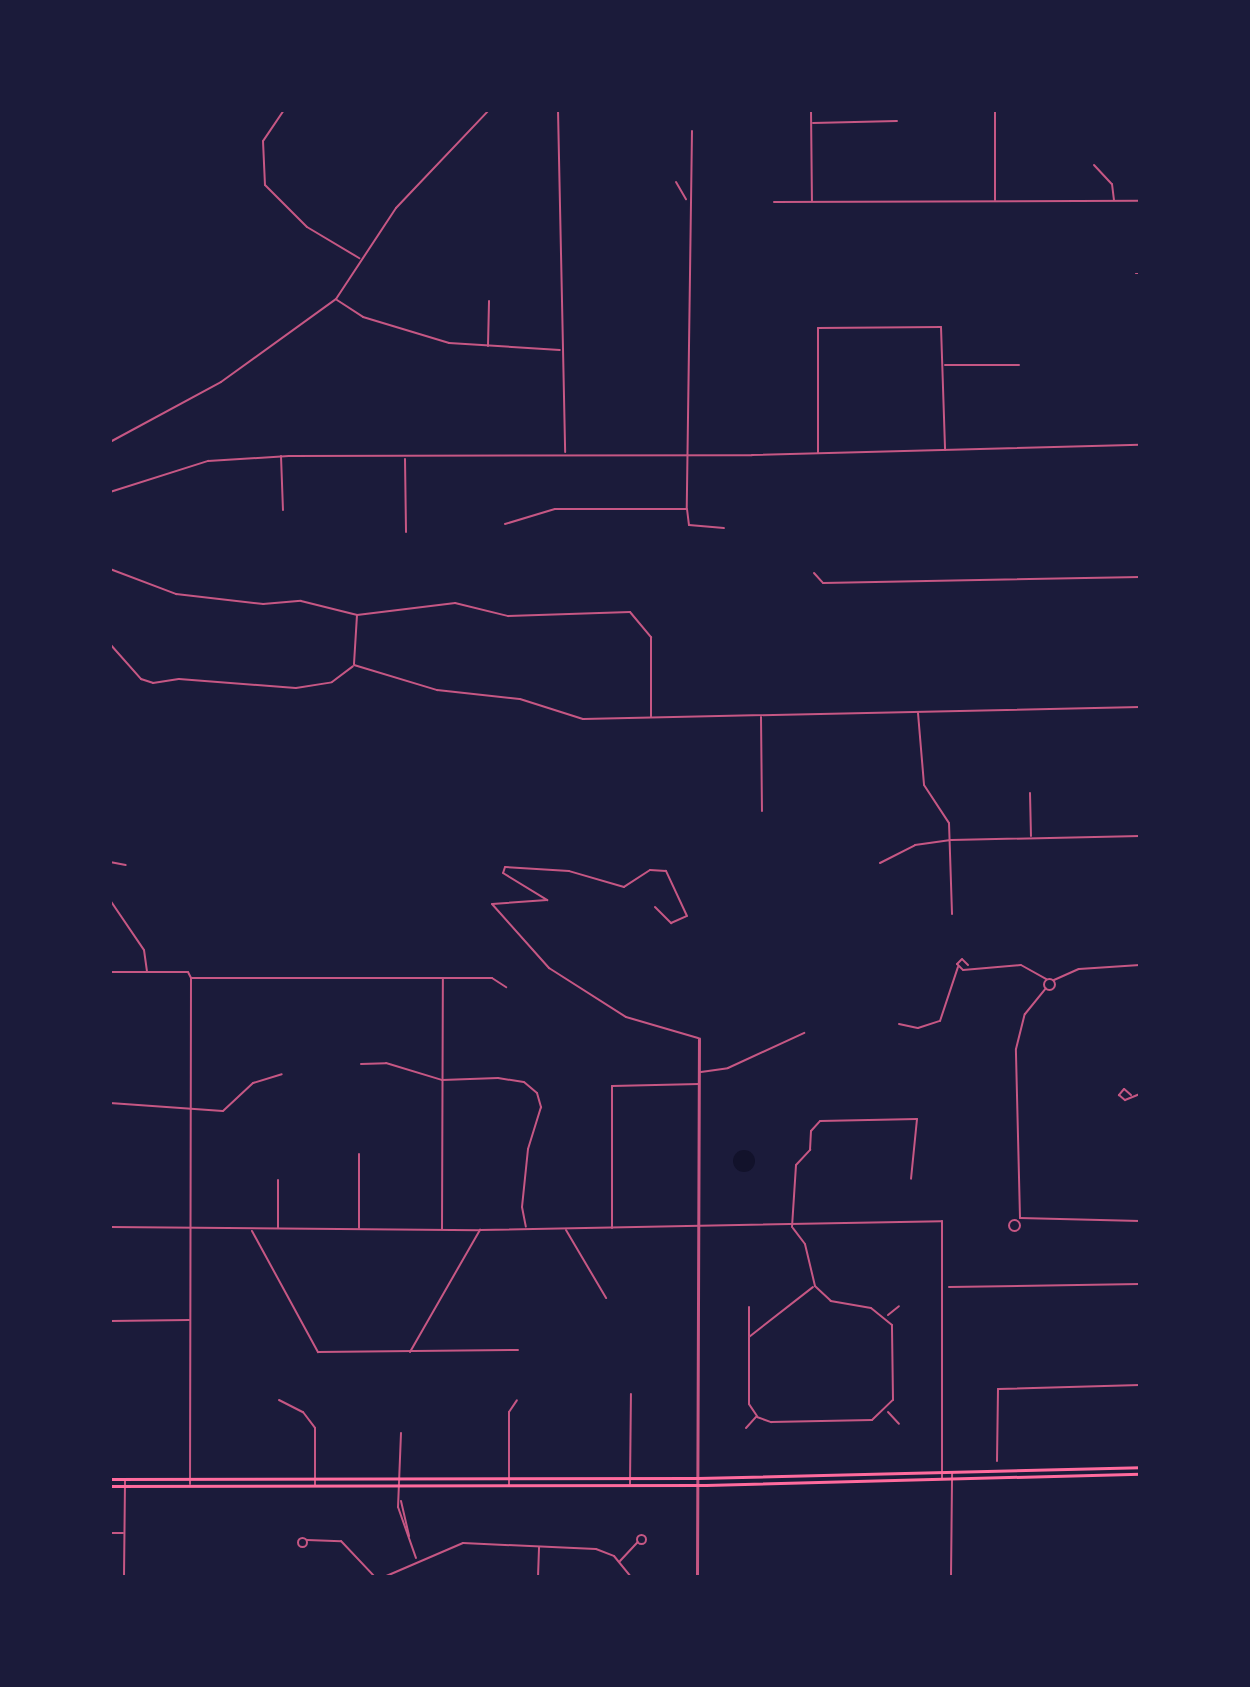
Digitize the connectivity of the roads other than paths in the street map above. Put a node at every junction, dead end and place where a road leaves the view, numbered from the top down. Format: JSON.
{"nodes":[{"id":1,"x":284,"y":110,"type":"edge"},
{"id":2,"x":489,"y":110,"type":"edge"},
{"id":3,"x":558,"y":110,"type":"edge"},
{"id":4,"x":811,"y":110,"type":"edge"},
{"id":5,"x":995,"y":110,"type":"edge"},
{"id":6,"x":897,"y":121,"type":"dead end"},
{"id":7,"x":812,"y":123,"type":"junction"},
{"id":8,"x":692,"y":131,"type":"dead end"},
{"id":9,"x":1094,"y":165,"type":"dead end"},
{"id":10,"x":676,"y":182,"type":"dead end"},
{"id":11,"x":687,"y":200,"type":"junction"},
{"id":12,"x":996,"y":201,"type":"junction"},
{"id":13,"x":1115,"y":201,"type":"junction"},
{"id":14,"x":1140,"y":201,"type":"edge"},
{"id":15,"x":774,"y":202,"type":"dead end"},
{"id":16,"x":812,"y":202,"type":"junction"},
{"id":17,"x":360,"y":258,"type":"junction"},
{"id":18,"x":1135,"y":272,"type":"dead end"},
{"id":19,"x":1140,"y":272,"type":"edge"},
{"id":20,"x":337,"y":299,"type":"junction"},
{"id":21,"x":489,"y":301,"type":"dead end"},
{"id":22,"x":488,"y":347,"type":"junction"},
{"id":23,"x":561,"y":350,"type":"junction"},
{"id":24,"x":944,"y":365,"type":"junction"},
{"id":25,"x":1019,"y":365,"type":"dead end"},
{"id":26,"x":110,"y":442,"type":"edge"},
{"id":27,"x":1140,"y":445,"type":"edge"},
{"id":28,"x":945,"y":451,"type":"junction"},
{"id":29,"x":565,"y":453,"type":"junction"},
{"id":30,"x":818,"y":454,"type":"junction"},
{"id":31,"x":281,"y":456,"type":"junction"},
{"id":32,"x":690,"y":456,"type":"junction"},
{"id":33,"x":405,"y":458,"type":"junction"},
{"id":34,"x":110,"y":492,"type":"edge"},
{"id":35,"x":687,"y":509,"type":"junction"},
{"id":36,"x":283,"y":510,"type":"dead end"},
{"id":37,"x":505,"y":524,"type":"dead end"},
{"id":38,"x":724,"y":528,"type":"dead end"},
{"id":39,"x":406,"y":532,"type":"dead end"},
{"id":40,"x":110,"y":569,"type":"edge"},
{"id":41,"x":814,"y":573,"type":"dead end"},
{"id":42,"x":1140,"y":578,"type":"edge"},
{"id":43,"x":357,"y":615,"type":"junction"},
{"id":44,"x":110,"y":643,"type":"edge"},
{"id":45,"x":354,"y":666,"type":"junction"},
{"id":46,"x":1140,"y":707,"type":"edge"},
{"id":47,"x":918,"y":712,"type":"junction"},
{"id":48,"x":761,"y":716,"type":"junction"},
{"id":49,"x":651,"y":717,"type":"junction"},
{"id":50,"x":1030,"y":793,"type":"dead end"},
{"id":51,"x":762,"y":811,"type":"dead end"},
{"id":52,"x":1140,"y":835,"type":"edge"},
{"id":53,"x":1031,"y":838,"type":"junction"},
{"id":54,"x":951,"y":840,"type":"junction"},
{"id":55,"x":110,"y":862,"type":"edge"},
{"id":56,"x":880,"y":863,"type":"dead end"},
{"id":57,"x":126,"y":864,"type":"dead end"},
{"id":58,"x":110,"y":900,"type":"edge"},
{"id":59,"x":655,"y":906,"type":"dead end"},
{"id":60,"x":952,"y":914,"type":"dead end"},
{"id":61,"x":968,"y":965,"type":"junction"},
{"id":62,"x":1140,"y":965,"type":"edge"},
{"id":63,"x":958,"y":967,"type":"junction"},
{"id":64,"x":110,"y":972,"type":"edge"},
{"id":65,"x":148,"y":972,"type":"junction"},
{"id":66,"x":443,"y":977,"type":"junction"},
{"id":67,"x":191,"y":978,"type":"junction"},
{"id":68,"x":1046,"y":979,"type":"junction"},
{"id":69,"x":1054,"y":980,"type":"junction"},
{"id":70,"x":506,"y":987,"type":"dead end"},
{"id":71,"x":1046,"y":988,"type":"junction"},
{"id":72,"x":899,"y":1024,"type":"dead end"},
{"id":73,"x":804,"y":1033,"type":"dead end"},
{"id":74,"x":699,"y":1039,"type":"joint"},
{"id":75,"x":361,"y":1064,"type":"dead end"},
{"id":76,"x":700,"y":1072,"type":"junction"},
{"id":77,"x":282,"y":1074,"type":"dead end"},
{"id":78,"x":442,"y":1080,"type":"junction"},
{"id":79,"x":700,"y":1084,"type":"junction"},
{"id":80,"x":1140,"y":1094,"type":"edge"},
{"id":81,"x":1131,"y":1095,"type":"dead end"},
{"id":82,"x":110,"y":1103,"type":"edge"},
{"id":83,"x":189,"y":1107,"type":"junction"},
{"id":84,"x":359,"y":1154,"type":"dead end"},
{"id":85,"x":911,"y":1179,"type":"dead end"},
{"id":86,"x":278,"y":1180,"type":"dead end"},
{"id":87,"x":1020,"y":1217,"type":"junction"},
{"id":88,"x":1140,"y":1220,"type":"edge"},
{"id":89,"x":1017,"y":1221,"type":"dead end"},
{"id":90,"x":110,"y":1227,"type":"edge"},
{"id":91,"x":699,"y":1227,"type":"junction"},
{"id":92,"x":189,"y":1228,"type":"junction"},
{"id":93,"x":612,"y":1228,"type":"junction"},
{"id":94,"x":792,"y":1228,"type":"junction"},
{"id":95,"x":359,"y":1229,"type":"junction"},
{"id":96,"x":527,"y":1229,"type":"junction"},
{"id":97,"x":566,"y":1229,"type":"junction"},
{"id":98,"x":251,"y":1230,"type":"junction"},
{"id":99,"x":278,"y":1230,"type":"junction"},
{"id":100,"x":442,"y":1230,"type":"junction"},
{"id":101,"x":480,"y":1230,"type":"junction"},
{"id":102,"x":1140,"y":1283,"type":"edge"},
{"id":103,"x":815,"y":1286,"type":"junction"},
{"id":104,"x":949,"y":1287,"type":"dead end"},
{"id":105,"x":606,"y":1298,"type":"dead end"},
{"id":106,"x":899,"y":1306,"type":"dead end"},
{"id":107,"x":749,"y":1307,"type":"dead end"},
{"id":108,"x":887,"y":1316,"type":"junction"},
{"id":109,"x":189,"y":1320,"type":"junction"},
{"id":110,"x":110,"y":1321,"type":"edge"},
{"id":111,"x":749,"y":1337,"type":"junction"},
{"id":112,"x":519,"y":1350,"type":"dead end"},
{"id":113,"x":410,"y":1353,"type":"junction"},
{"id":114,"x":1140,"y":1385,"type":"edge"},
{"id":115,"x":631,"y":1394,"type":"dead end"},
{"id":116,"x":517,"y":1399,"type":"dead end"},
{"id":117,"x":279,"y":1400,"type":"dead end"},
{"id":118,"x":888,"y":1411,"type":"junction"},
{"id":119,"x":757,"y":1416,"type":"junction"},
{"id":120,"x":899,"y":1424,"type":"dead end"},
{"id":121,"x":746,"y":1428,"type":"dead end"},
{"id":122,"x":401,"y":1433,"type":"dead end"},
{"id":123,"x":996,"y":1461,"type":"dead end"},
{"id":124,"x":1140,"y":1467,"type":"edge"},
{"id":125,"x":1117,"y":1468,"type":"junction"},
{"id":126,"x":1044,"y":1470,"type":"junction"},
{"id":127,"x":942,"y":1472,"type":"junction"},
{"id":128,"x":951,"y":1472,"type":"junction"},
{"id":129,"x":902,"y":1473,"type":"junction"},
{"id":130,"x":860,"y":1474,"type":"junction"},
{"id":131,"x":1117,"y":1474,"type":"junction"},
{"id":132,"x":1140,"y":1474,"type":"edge"},
{"id":133,"x":771,"y":1476,"type":"junction"},
{"id":134,"x":1043,"y":1477,"type":"junction"},
{"id":135,"x":509,"y":1478,"type":"junction"},
{"id":136,"x":630,"y":1478,"type":"junction"},
{"id":137,"x":698,"y":1478,"type":"junction"},
{"id":138,"x":110,"y":1479,"type":"edge"},
{"id":139,"x":125,"y":1479,"type":"junction"},
{"id":140,"x":190,"y":1479,"type":"junction"},
{"id":141,"x":246,"y":1479,"type":"junction"},
{"id":142,"x":315,"y":1479,"type":"junction"},
{"id":143,"x":401,"y":1479,"type":"junction"},
{"id":144,"x":942,"y":1479,"type":"junction"},
{"id":145,"x":952,"y":1479,"type":"junction"},
{"id":146,"x":902,"y":1480,"type":"junction"},
{"id":147,"x":860,"y":1481,"type":"junction"},
{"id":148,"x":772,"y":1483,"type":"junction"},
{"id":149,"x":630,"y":1485,"type":"junction"},
{"id":150,"x":697,"y":1485,"type":"junction"},
{"id":151,"x":110,"y":1486,"type":"edge"},
{"id":152,"x":125,"y":1486,"type":"junction"},
{"id":153,"x":190,"y":1486,"type":"junction"},
{"id":154,"x":401,"y":1486,"type":"junction"},
{"id":155,"x":509,"y":1486,"type":"junction"},
{"id":156,"x":246,"y":1487,"type":"junction"},
{"id":157,"x":315,"y":1487,"type":"junction"},
{"id":158,"x":401,"y":1500,"type":"junction"},
{"id":159,"x":110,"y":1533,"type":"edge"},
{"id":160,"x":124,"y":1533,"type":"junction"},
{"id":161,"x":409,"y":1538,"type":"junction"},
{"id":162,"x":307,"y":1540,"type":"dead end"},
{"id":163,"x":638,"y":1542,"type":"dead end"},
{"id":164,"x":539,"y":1546,"type":"junction"},
{"id":165,"x":416,"y":1558,"type":"junction"},
{"id":166,"x":620,"y":1562,"type":"junction"},
{"id":167,"x":124,"y":1577,"type":"edge"},
{"id":168,"x":375,"y":1577,"type":"edge"},
{"id":169,"x":384,"y":1577,"type":"edge"},
{"id":170,"x":537,"y":1577,"type":"edge"},
{"id":171,"x":631,"y":1577,"type":"edge"},
{"id":172,"x":697,"y":1577,"type":"edge"},
{"id":173,"x":951,"y":1577,"type":"edge"}],
"edges":[{"from":1,"to":17,"type":"street"},
{"from":2,"to":17,"type":"street"},
{"from":3,"to":23,"type":"street"},
{"from":4,"to":7,"type":"street"},
{"from":5,"to":12,"type":"street"},
{"from":6,"to":7,"type":"street"},
{"from":7,"to":16,"type":"street"},
{"from":8,"to":11,"type":"street"},
{"from":9,"to":13,"type":"street"},
{"from":10,"to":11,"type":"street"},
{"from":11,"to":32,"type":"street"},
{"from":12,"to":13,"type":"street"},
{"from":12,"to":16,"type":"street"},
{"from":13,"to":14,"type":"street"},
{"from":15,"to":16,"type":"street"},
{"from":17,"to":20,"type":"street"},
{"from":18,"to":19,"type":"lane"},
{"from":20,"to":22,"type":"street"},
{"from":20,"to":26,"type":"street"},
{"from":21,"to":22,"type":"street"},
{"from":22,"to":23,"type":"street"},
{"from":23,"to":29,"type":"street"},
{"from":24,"to":25,"type":"street"},
{"from":24,"to":28,"type":"street"},
{"from":24,"to":30,"type":"street"},
{"from":27,"to":28,"type":"street"},
{"from":28,"to":30,"type":"street"},
{"from":29,"to":32,"type":"street"},
{"from":29,"to":33,"type":"street"},
{"from":30,"to":32,"type":"street"},
{"from":31,"to":33,"type":"street"},
{"from":31,"to":34,"type":"street"},
{"from":31,"to":36,"type":"street"},
{"from":32,"to":35,"type":"street"},
{"from":33,"to":39,"type":"street"},
{"from":35,"to":37,"type":"street"},
{"from":35,"to":38,"type":"street"},
{"from":40,"to":43,"type":"street"},
{"from":41,"to":42,"type":"street"},
{"from":43,"to":45,"type":"street"},
{"from":43,"to":49,"type":"street"},
{"from":44,"to":45,"type":"street"},
{"from":45,"to":49,"type":"street"},
{"from":46,"to":47,"type":"street"},
{"from":47,"to":48,"type":"street"},
{"from":47,"to":54,"type":"street"},
{"from":48,"to":49,"type":"street"},
{"from":48,"to":51,"type":"street"},
{"from":50,"to":53,"type":"street"},
{"from":52,"to":53,"type":"street"},
{"from":53,"to":54,"type":"street"},
{"from":54,"to":56,"type":"street"},
{"from":54,"to":60,"type":"street"},
{"from":55,"to":57,"type":"street"},
{"from":58,"to":65,"type":"street"},
{"from":59,"to":74,"type":"street"},
{"from":61,"to":63,"type":"street"},
{"from":61,"to":63,"type":"street"},
{"from":61,"to":68,"type":"street"},
{"from":62,"to":69,"type":"street"},
{"from":63,"to":72,"type":"street"},
{"from":64,"to":65,"type":"street"},
{"from":65,"to":67,"type":"street"},
{"from":66,"to":67,"type":"street"},
{"from":66,"to":70,"type":"street"},
{"from":66,"to":78,"type":"street"},
{"from":67,"to":83,"type":"street"},
{"from":68,"to":69,"type":"street"},
{"from":68,"to":71,"type":"street"},
{"from":69,"to":71,"type":"street"},
{"from":71,"to":87,"type":"street"},
{"from":73,"to":76,"type":"street"},
{"from":74,"to":76,"type":"street"},
{"from":75,"to":78,"type":"street"},
{"from":76,"to":79,"type":"street"},
{"from":77,"to":83,"type":"street"},
{"from":78,"to":96,"type":"street"},
{"from":78,"to":100,"type":"street"},
{"from":79,"to":91,"type":"street"},
{"from":79,"to":93,"type":"street"},
{"from":80,"to":81,"type":"street"},
{"from":82,"to":83,"type":"street"},
{"from":83,"to":92,"type":"street"},
{"from":84,"to":95,"type":"street"},
{"from":85,"to":94,"type":"street"},
{"from":86,"to":99,"type":"street"},
{"from":87,"to":88,"type":"street"},
{"from":87,"to":89,"type":"street"},
{"from":90,"to":92,"type":"street"},
{"from":91,"to":93,"type":"street"},
{"from":91,"to":94,"type":"street"},
{"from":91,"to":137,"type":"street"},
{"from":92,"to":98,"type":"street"},
{"from":92,"to":109,"type":"street"},
{"from":93,"to":97,"type":"street"},
{"from":94,"to":103,"type":"street"},
{"from":94,"to":127,"type":"street"},
{"from":95,"to":99,"type":"street"},
{"from":95,"to":100,"type":"street"},
{"from":96,"to":97,"type":"street"},
{"from":96,"to":101,"type":"street"},
{"from":97,"to":105,"type":"street"},
{"from":98,"to":99,"type":"street"},
{"from":98,"to":113,"type":"street"},
{"from":100,"to":101,"type":"street"},
{"from":101,"to":113,"type":"street"},
{"from":102,"to":104,"type":"street"},
{"from":103,"to":108,"type":"street"},
{"from":103,"to":111,"type":"street"},
{"from":106,"to":108,"type":"street"},
{"from":107,"to":111,"type":"street"},
{"from":108,"to":118,"type":"street"},
{"from":109,"to":110,"type":"street"},
{"from":109,"to":140,"type":"street"},
{"from":111,"to":119,"type":"street"},
{"from":112,"to":113,"type":"street"},
{"from":114,"to":123,"type":"street"},
{"from":115,"to":136,"type":"street"},
{"from":116,"to":135,"type":"street"},
{"from":117,"to":142,"type":"street"},
{"from":118,"to":119,"type":"street"},
{"from":118,"to":120,"type":"street"},
{"from":119,"to":121,"type":"street"},
{"from":122,"to":143,"type":"street"},
{"from":124,"to":125,"type":"main road"},
{"from":125,"to":126,"type":"main road"},
{"from":125,"to":131,"type":"main road"},
{"from":126,"to":128,"type":"main road"},
{"from":126,"to":134,"type":"main road"},
{"from":127,"to":128,"type":"main road"},
{"from":127,"to":129,"type":"main road"},
{"from":127,"to":144,"type":"street"},
{"from":128,"to":145,"type":"street"},
{"from":129,"to":130,"type":"main road"},
{"from":129,"to":146,"type":"main road"},
{"from":130,"to":133,"type":"main road"},
{"from":130,"to":147,"type":"main road"},
{"from":131,"to":132,"type":"main road"},
{"from":131,"to":134,"type":"main road"},
{"from":133,"to":137,"type":"main road"},
{"from":133,"to":148,"type":"main road"},
{"from":134,"to":145,"type":"main road"},
{"from":135,"to":136,"type":"main road"},
{"from":135,"to":143,"type":"main road"},
{"from":135,"to":155,"type":"street"},
{"from":136,"to":137,"type":"main road"},
{"from":136,"to":149,"type":"street"},
{"from":137,"to":150,"type":"street"},
{"from":138,"to":139,"type":"main road"},
{"from":139,"to":140,"type":"main road"},
{"from":139,"to":152,"type":"street"},
{"from":140,"to":141,"type":"main road"},
{"from":140,"to":153,"type":"street"},
{"from":141,"to":142,"type":"main road"},
{"from":141,"to":156,"type":"main road"},
{"from":142,"to":143,"type":"main road"},
{"from":142,"to":157,"type":"street"},
{"from":143,"to":154,"type":"street"},
{"from":144,"to":145,"type":"main road"},
{"from":144,"to":146,"type":"main road"},
{"from":145,"to":173,"type":"street"},
{"from":146,"to":147,"type":"main road"},
{"from":147,"to":148,"type":"main road"},
{"from":148,"to":150,"type":"main road"},
{"from":149,"to":150,"type":"main road"},
{"from":149,"to":155,"type":"main road"},
{"from":150,"to":172,"type":"street"},
{"from":151,"to":152,"type":"main road"},
{"from":152,"to":153,"type":"main road"},
{"from":152,"to":160,"type":"street"},
{"from":153,"to":156,"type":"main road"},
{"from":154,"to":155,"type":"main road"},
{"from":154,"to":157,"type":"main road"},
{"from":154,"to":158,"type":"street"},
{"from":156,"to":157,"type":"main road"},
{"from":158,"to":161,"type":"street"},
{"from":158,"to":161,"type":"street"},
{"from":159,"to":160,"type":"street"},
{"from":160,"to":167,"type":"street"},
{"from":161,"to":165,"type":"street"},
{"from":162,"to":168,"type":"street"},
{"from":163,"to":166,"type":"street"},
{"from":164,"to":165,"type":"street"},
{"from":164,"to":166,"type":"street"},
{"from":164,"to":170,"type":"street"},
{"from":165,"to":169,"type":"street"},
{"from":166,"to":171,"type":"street"}]}
